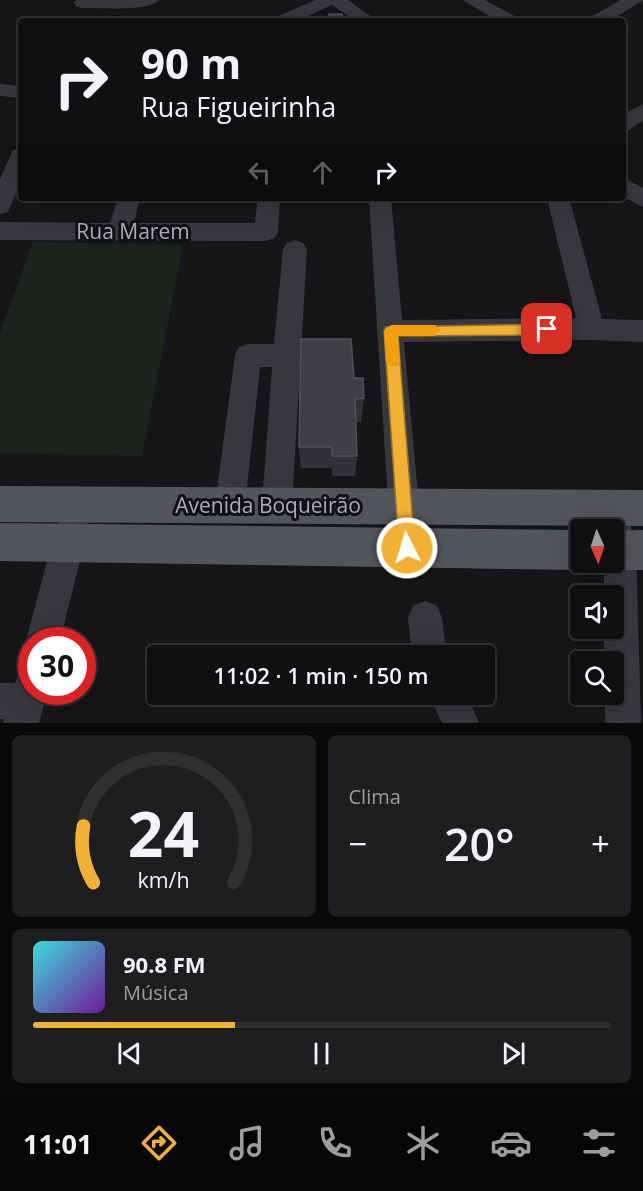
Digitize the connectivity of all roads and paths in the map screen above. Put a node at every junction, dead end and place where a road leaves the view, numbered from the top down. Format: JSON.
{"nodes":[{"id":1,"x":150,"y":0,"type":"edge"},
{"id":2,"x":328,"y":0,"type":"edge"},
{"id":3,"x":336,"y":0,"type":"edge"},
{"id":4,"x":472,"y":0,"type":"edge"},
{"id":5,"x":84,"y":2,"type":"edge"},
{"id":6,"x":621,"y":2,"type":"edge"},
{"id":7,"x":77,"y":18,"type":"edge"},
{"id":8,"x":289,"y":18,"type":"edge"},
{"id":9,"x":363,"y":18,"type":"edge"},
{"id":10,"x":505,"y":18,"type":"edge"},
{"id":11,"x":601,"y":18,"type":"edge"},
{"id":12,"x":0,"y":90,"type":"edge"},
{"id":13,"x":18,"y":92,"type":"edge"},
{"id":14,"x":643,"y":110,"type":"edge"},
{"id":15,"x":626,"y":122,"type":"edge"},
{"id":16,"x":18,"y":162,"type":"edge"},
{"id":17,"x":626,"y":188,"type":"edge"},
{"id":18,"x":643,"y":199,"type":"edge"},
{"id":19,"x":128,"y":201,"type":"edge"},
{"id":20,"x":269,"y":201,"type":"edge"},
{"id":21,"x":380,"y":201,"type":"edge"},
{"id":22,"x":559,"y":201,"type":"edge"},
{"id":23,"x":0,"y":206,"type":"edge"},
{"id":24,"x":120,"y":230,"type":"junction"},
{"id":25,"x":0,"y":231,"type":"edge"},
{"id":26,"x":295,"y":249,"type":"dead end"},
{"id":27,"x":592,"y":329,"type":"junction"},
{"id":28,"x":391,"y":331,"type":"junction"},
{"id":29,"x":643,"y":331,"type":"edge"},
{"id":30,"x":286,"y":356,"type":"junction"},
{"id":31,"x":0,"y":504,"type":"edge"},
{"id":32,"x":78,"y":505,"type":"junction"},
{"id":33,"x":230,"y":505,"type":"junction"},
{"id":34,"x":278,"y":506,"type":"junction"},
{"id":35,"x":404,"y":506,"type":"junction"},
{"id":36,"x":628,"y":508,"type":"edge"},
{"id":37,"x":0,"y":542,"type":"edge"},
{"id":38,"x":68,"y":544,"type":"junction"},
{"id":39,"x":407,"y":548,"type":"junction"},
{"id":40,"x":570,"y":550,"type":"edge"},
{"id":41,"x":626,"y":550,"type":"edge"},
{"id":42,"x":425,"y":618,"type":"dead end"},
{"id":43,"x":46,"y":627,"type":"edge"},
{"id":44,"x":429,"y":645,"type":"edge"},
{"id":45,"x":452,"y":705,"type":"edge"},
{"id":46,"x":461,"y":723,"type":"edge"},
{"id":47,"x":623,"y":723,"type":"edge"}],
"edges":[{"from":1,"to":5,"type":"street"},
{"from":2,"to":8,"type":"street"},
{"from":3,"to":9,"type":"street"},
{"from":4,"to":10,"type":"street"},
{"from":5,"to":7,"type":"street"},
{"from":6,"to":11,"type":"street"},
{"from":12,"to":13,"type":"street"},
{"from":14,"to":15,"type":"street"},
{"from":16,"to":23,"type":"street"},
{"from":17,"to":18,"type":"street"},
{"from":19,"to":24,"type":"street"},
{"from":20,"to":24,"type":"street","name":"Rua Marem"},
{"from":21,"to":28,"type":"street"},
{"from":22,"to":27,"type":"street"},
{"from":24,"to":25,"type":"street","name":"Rua Marem"},
{"from":26,"to":30,"type":"street"},
{"from":27,"to":28,"type":"street"},
{"from":27,"to":29,"type":"street"},
{"from":28,"to":35,"type":"street"},
{"from":30,"to":33,"type":"street"},
{"from":30,"to":34,"type":"street"},
{"from":31,"to":32,"type":"main road","name":"Avenida Boqueirão"},
{"from":32,"to":33,"type":"main road","name":"Avenida Boqueirão"},
{"from":32,"to":38,"type":"street"},
{"from":33,"to":34,"type":"main road","name":"Avenida Boqueirão"},
{"from":34,"to":35,"type":"main road","name":"Avenida Boqueirão"},
{"from":35,"to":36,"type":"main road","name":"Avenida Boqueirão"},
{"from":35,"to":39,"type":"street"},
{"from":36,"to":41,"type":"street"},
{"from":37,"to":38,"type":"main road","name":"Avenida Boqueirão"},
{"from":38,"to":39,"type":"main road","name":"Avenida Boqueirão"},
{"from":38,"to":43,"type":"street"},
{"from":39,"to":40,"type":"main road","name":"Avenida Boqueirão"},
{"from":41,"to":47,"type":"street"},
{"from":42,"to":44,"type":"street"},
{"from":45,"to":46,"type":"street"}]}
